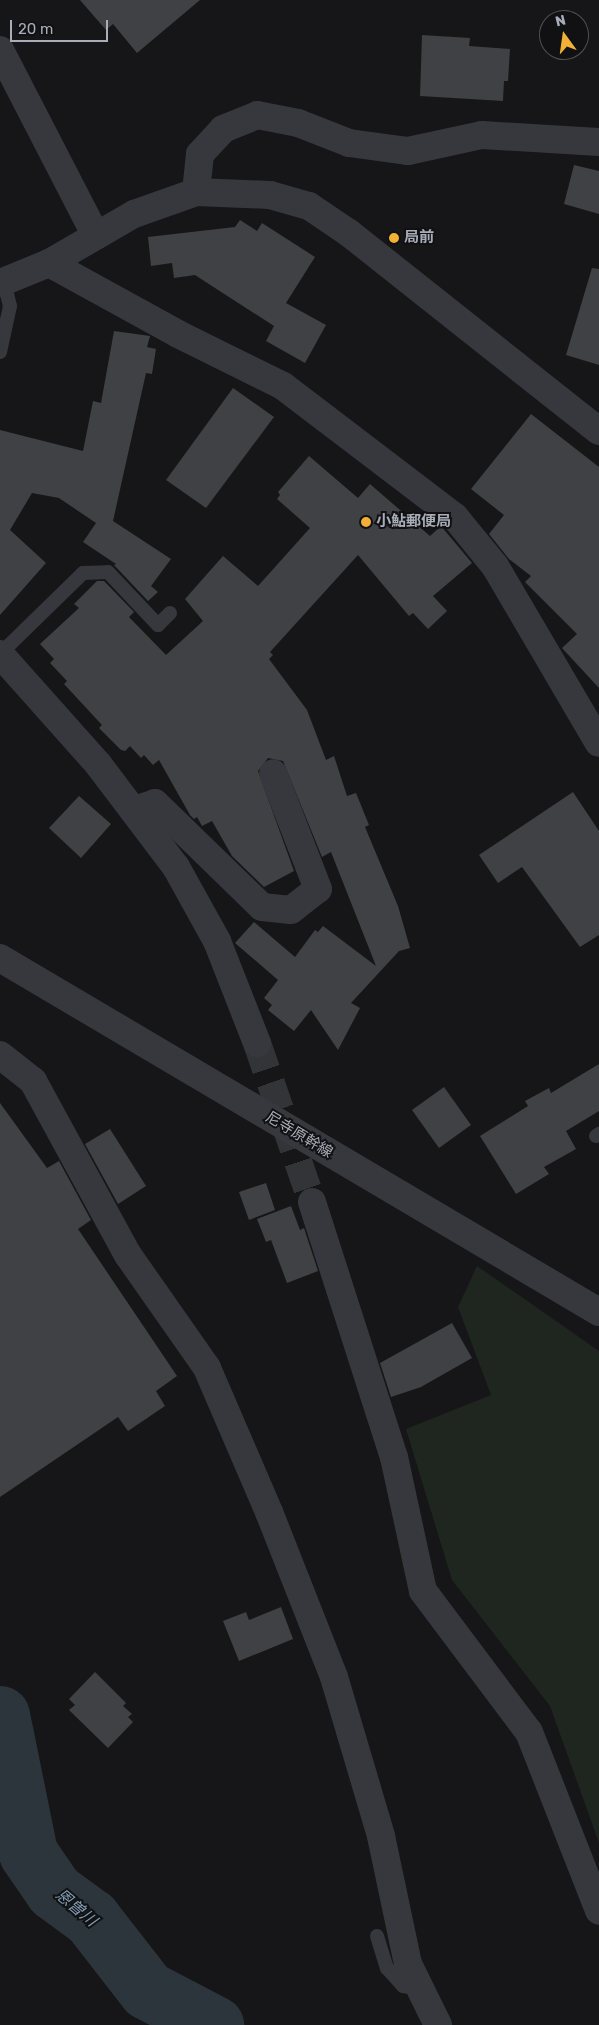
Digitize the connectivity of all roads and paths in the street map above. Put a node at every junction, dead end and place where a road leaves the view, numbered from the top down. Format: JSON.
{"nodes":[{"id":1,"x":0,"y":50,"type":"edge"},
{"id":2,"x":599,"y":142,"type":"edge"},
{"id":3,"x":196,"y":192,"type":"junction"},
{"id":4,"x":96,"y":236,"type":"junction"},
{"id":5,"x":49,"y":263,"type":"junction"},
{"id":6,"x":2,"y":282,"type":"edge"},
{"id":7,"x":0,"y":352,"type":"edge"},
{"id":8,"x":599,"y":431,"type":"edge"},
{"id":9,"x":170,"y":612,"type":"dead end"},
{"id":10,"x":0,"y":654,"type":"edge"},
{"id":11,"x":598,"y":737,"type":"edge"},
{"id":12,"x":272,"y":792,"type":"dead end"},
{"id":13,"x":135,"y":810,"type":"junction"},
{"id":14,"x":0,"y":958,"type":"edge"},
{"id":15,"x":257,"y":1043,"type":"tunnel mouth"},
{"id":16,"x":0,"y":1055,"type":"edge"},
{"id":17,"x":312,"y":1202,"type":"tunnel mouth"},
{"id":18,"x":599,"y":1312,"type":"edge"},
{"id":19,"x":599,"y":1911,"type":"edge"},
{"id":20,"x":377,"y":1936,"type":"dead end"},
{"id":21,"x":420,"y":1989,"type":"junction"},
{"id":22,"x":438,"y":2025,"type":"edge"}],
"edges":[{"from":1,"to":4,"type":"street"},
{"from":2,"to":3,"type":"street"},
{"from":3,"to":4,"type":"street"},
{"from":3,"to":8,"type":"street"},
{"from":4,"to":5,"type":"street"},
{"from":5,"to":6,"type":"street"},
{"from":5,"to":11,"type":"street"},
{"from":6,"to":7,"type":"lane"},
{"from":9,"to":10,"type":"lane"},
{"from":10,"to":13,"type":"street"},
{"from":12,"to":13,"type":"street"},
{"from":13,"to":15,"type":"street"},
{"from":14,"to":18,"type":"street","name":"尼寺原幹線"},
{"from":16,"to":21,"type":"street"},
{"from":17,"to":19,"type":"street"},
{"from":20,"to":21,"type":"lane"},
{"from":21,"to":22,"type":"street"}]}
